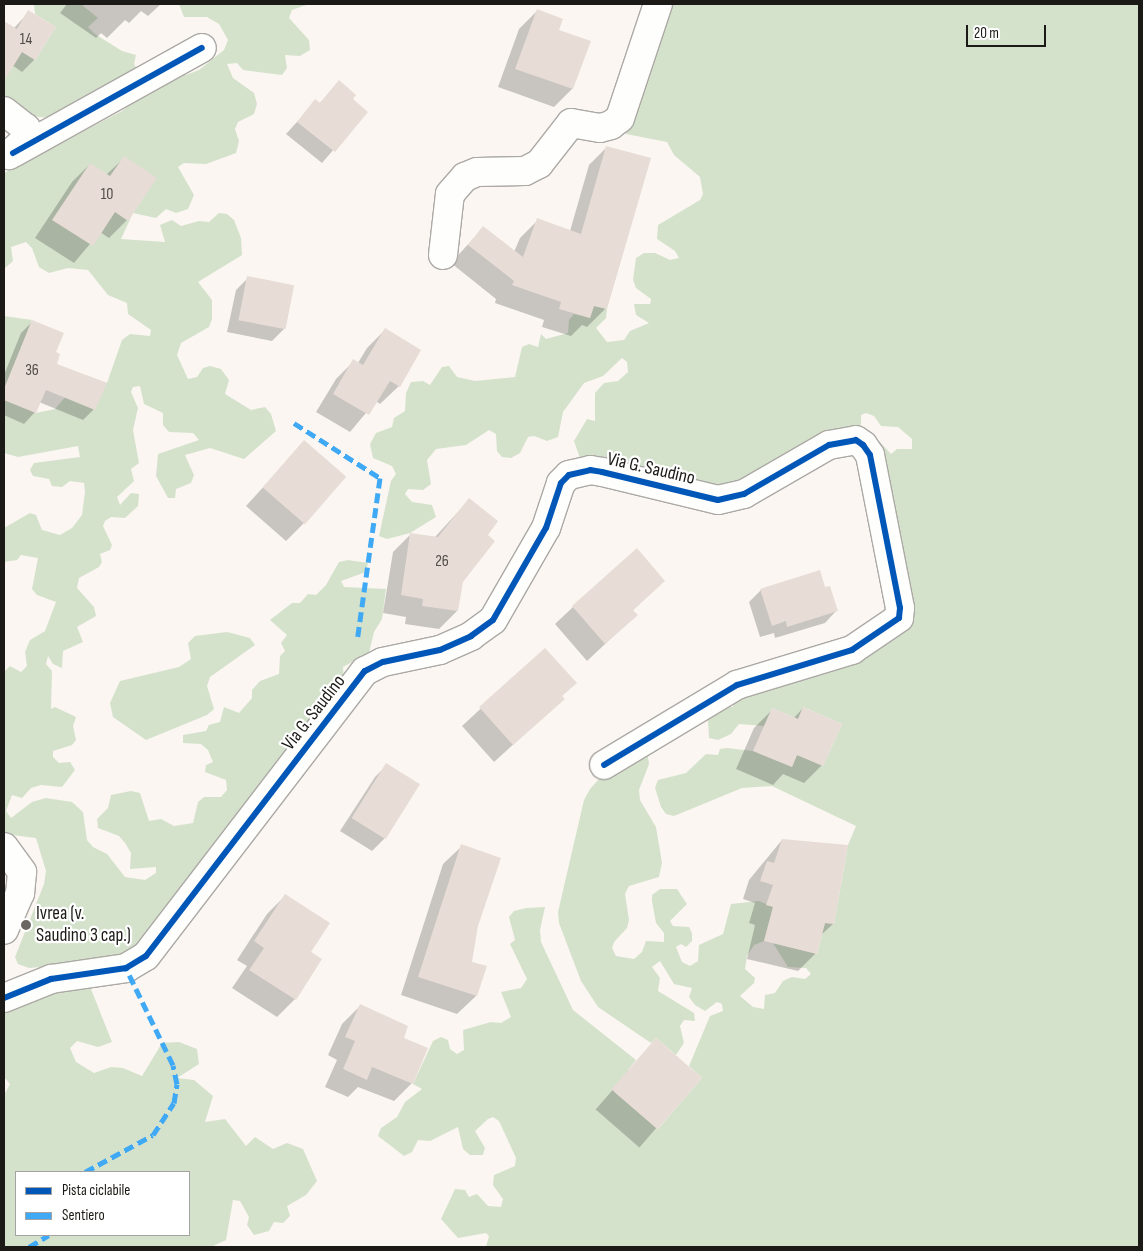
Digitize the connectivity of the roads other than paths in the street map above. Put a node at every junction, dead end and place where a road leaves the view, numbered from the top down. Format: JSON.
{"nodes":[{"id":1,"x":658,"y":4,"type":"edge"},
{"id":2,"x":202,"y":48,"type":"dead end"},
{"id":3,"x":4,"y":111,"type":"edge"},
{"id":4,"x":8,"y":155,"type":"edge"},
{"id":5,"x":443,"y":255,"type":"dead end"},
{"id":6,"x":604,"y":765,"type":"dead end"},
{"id":7,"x":4,"y":847,"type":"edge"},
{"id":8,"x":4,"y":930,"type":"edge"},
{"id":9,"x":4,"y":998,"type":"edge"}],
"edges":[{"from":1,"to":5,"type":"street"},
{"from":2,"to":4,"type":"street"},
{"from":3,"to":4,"type":"street"},
{"from":6,"to":9,"type":"street","name":"Via G. Saudino"},
{"from":7,"to":8,"type":"street"}]}
